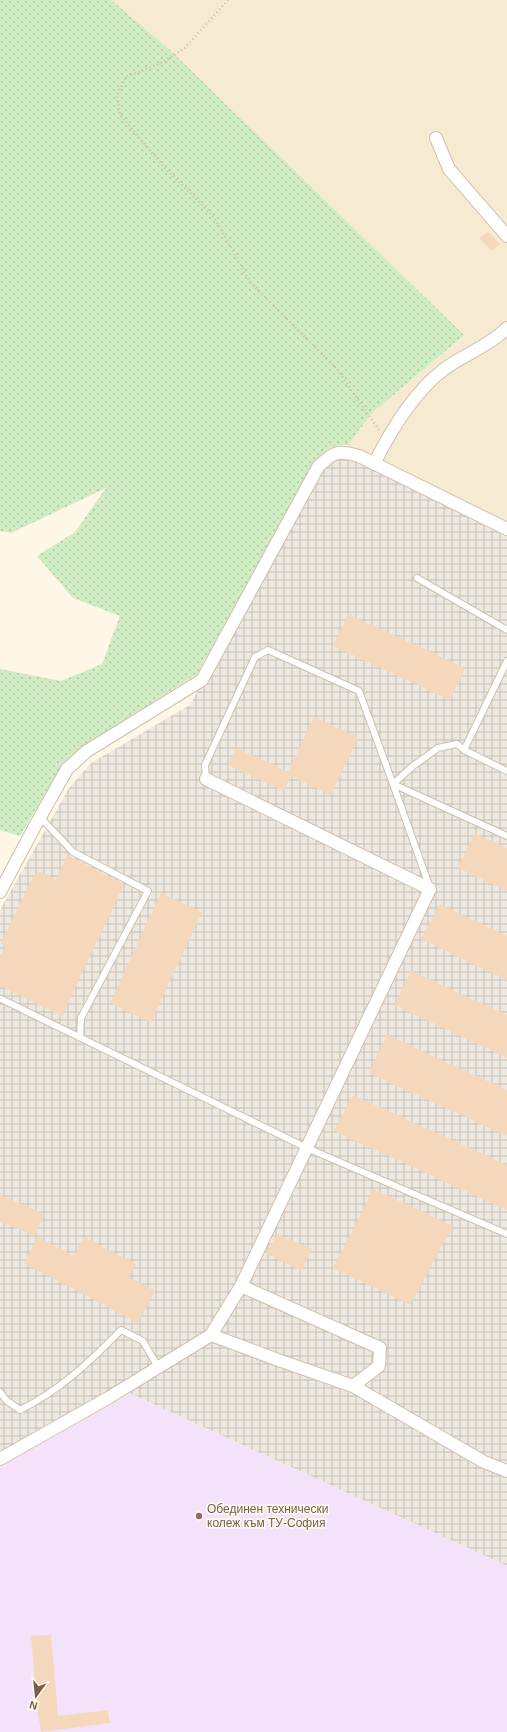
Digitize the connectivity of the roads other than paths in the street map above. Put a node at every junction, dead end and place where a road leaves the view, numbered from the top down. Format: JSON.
{"nodes":[{"id":1,"x":436,"y":138,"type":"dead end"},
{"id":2,"x":507,"y":236,"type":"edge"},
{"id":3,"x":507,"y":328,"type":"edge"},
{"id":4,"x":374,"y":464,"type":"junction"},
{"id":5,"x":507,"y":529,"type":"edge"},
{"id":6,"x":417,"y":578,"type":"dead end"},
{"id":7,"x":507,"y":630,"type":"edge"},
{"id":8,"x":507,"y":661,"type":"edge"},
{"id":9,"x":464,"y":750,"type":"junction"},
{"id":10,"x":507,"y":771,"type":"edge"},
{"id":11,"x":206,"y":779,"type":"joint"},
{"id":12,"x":393,"y":784,"type":"junction"},
{"id":13,"x":40,"y":817,"type":"junction"},
{"id":14,"x":507,"y":836,"type":"edge"},
{"id":15,"x":430,"y":889,"type":"junction"},
{"id":16,"x":0,"y":892,"type":"edge"},
{"id":17,"x":1,"y":999,"type":"edge"},
{"id":18,"x":80,"y":1037,"type":"junction"},
{"id":19,"x":307,"y":1148,"type":"junction"},
{"id":20,"x":507,"y":1234,"type":"edge"},
{"id":21,"x":241,"y":1286,"type":"junction"},
{"id":22,"x":211,"y":1335,"type":"junction"},
{"id":23,"x":158,"y":1367,"type":"junction"},
{"id":24,"x":353,"y":1386,"type":"junction"},
{"id":25,"x":0,"y":1392,"type":"edge"},
{"id":26,"x":0,"y":1459,"type":"edge"},
{"id":27,"x":507,"y":1470,"type":"edge"}],
"edges":[{"from":1,"to":2,"type":"street"},
{"from":3,"to":4,"type":"street"},
{"from":4,"to":5,"type":"street"},
{"from":4,"to":13,"type":"street"},
{"from":6,"to":7,"type":"lane"},
{"from":8,"to":9,"type":"lane"},
{"from":9,"to":10,"type":"lane"},
{"from":9,"to":12,"type":"lane"},
{"from":11,"to":12,"type":"lane"},
{"from":11,"to":15,"type":"street"},
{"from":12,"to":14,"type":"lane"},
{"from":12,"to":15,"type":"lane"},
{"from":13,"to":16,"type":"street"},
{"from":13,"to":18,"type":"lane"},
{"from":15,"to":19,"type":"street"},
{"from":17,"to":18,"type":"lane"},
{"from":18,"to":19,"type":"lane"},
{"from":19,"to":20,"type":"lane"},
{"from":19,"to":21,"type":"street"},
{"from":21,"to":22,"type":"street"},
{"from":21,"to":24,"type":"street"},
{"from":22,"to":23,"type":"street"},
{"from":22,"to":24,"type":"street"},
{"from":23,"to":25,"type":"lane"},
{"from":23,"to":26,"type":"street"},
{"from":24,"to":27,"type":"street"}]}
